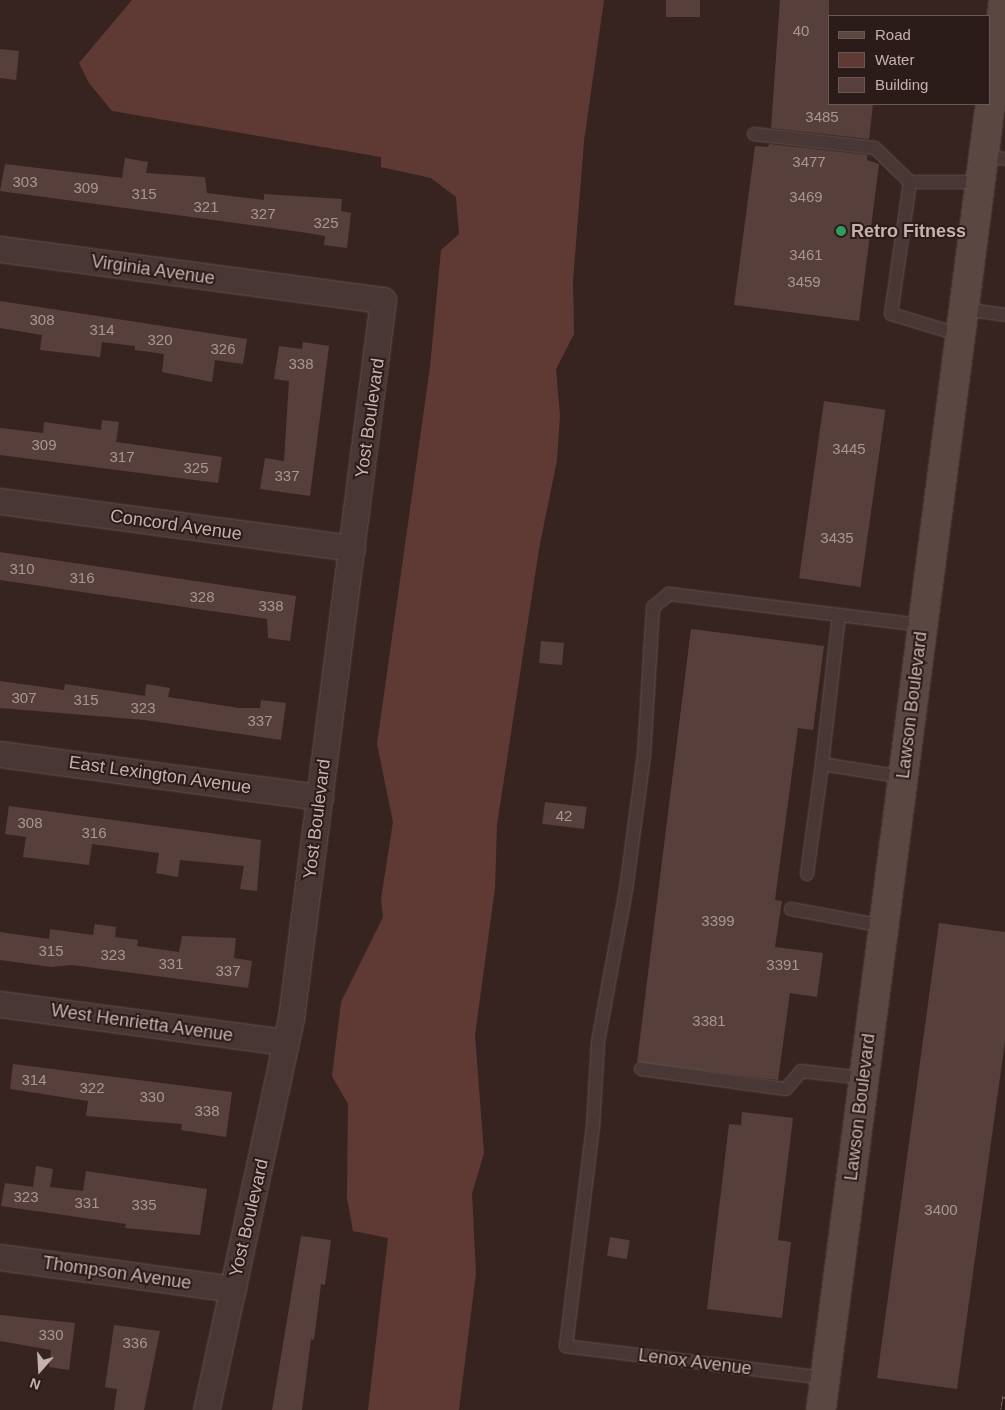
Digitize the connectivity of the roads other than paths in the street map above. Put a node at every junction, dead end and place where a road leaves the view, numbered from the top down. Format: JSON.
{"nodes":[{"id":1,"x":1004,"y":0,"type":"edge"},
{"id":2,"x":754,"y":134,"type":"dead end"},
{"id":3,"x":990,"y":165,"type":"edge"},
{"id":4,"x":910,"y":182,"type":"junction"},
{"id":5,"x":0,"y":250,"type":"edge"},
{"id":6,"x":305,"y":290,"type":"joint"},
{"id":7,"x":964,"y":309,"type":"junction"},
{"id":8,"x":1005,"y":315,"type":"edge"},
{"id":9,"x":961,"y":336,"type":"junction"},
{"id":10,"x":0,"y":502,"type":"edge"},
{"id":11,"x":352,"y":548,"type":"junction"},
{"id":12,"x":839,"y":615,"type":"junction"},
{"id":13,"x":923,"y":625,"type":"junction"},
{"id":14,"x":0,"y":754,"type":"edge"},
{"id":15,"x":822,"y":764,"type":"junction"},
{"id":16,"x":903,"y":777,"type":"junction"},
{"id":17,"x":320,"y":797,"type":"junction"},
{"id":18,"x":808,"y":874,"type":"dead end"},
{"id":19,"x":792,"y":909,"type":"dead end"},
{"id":20,"x":884,"y":926,"type":"junction"},
{"id":21,"x":0,"y":1004,"type":"edge"},
{"id":22,"x":285,"y":1042,"type":"junction"},
{"id":23,"x":641,"y":1069,"type":"dead end"},
{"id":24,"x":863,"y":1078,"type":"junction"},
{"id":25,"x":0,"y":1257,"type":"edge"},
{"id":26,"x":233,"y":1289,"type":"junction"},
{"id":27,"x":825,"y":1378,"type":"junction"},
{"id":28,"x":206,"y":1410,"type":"edge"},
{"id":29,"x":821,"y":1410,"type":"edge"}],
"edges":[{"from":1,"to":3,"type":"main road","name":"Lawson Boulevard"},
{"from":2,"to":4,"type":"lane"},
{"from":3,"to":4,"type":"lane"},
{"from":3,"to":7,"type":"main road","name":"Lawson Boulevard"},
{"from":4,"to":9,"type":"lane"},
{"from":5,"to":6,"type":"street","name":"Virginia Avenue"},
{"from":6,"to":11,"type":"street","name":"Yost Boulevard"},
{"from":7,"to":8,"type":"lane"},
{"from":7,"to":9,"type":"main road","name":"Lawson Boulevard"},
{"from":9,"to":13,"type":"main road","name":"Lawson Boulevard"},
{"from":10,"to":11,"type":"street","name":"Concord Avenue"},
{"from":11,"to":17,"type":"street","name":"Yost Boulevard"},
{"from":12,"to":13,"type":"lane"},
{"from":12,"to":15,"type":"lane"},
{"from":12,"to":27,"type":"lane","name":"Lenox Avenue"},
{"from":13,"to":16,"type":"main road","name":"Lawson Boulevard"},
{"from":14,"to":17,"type":"street","name":"East Lexington Avenue"},
{"from":15,"to":16,"type":"lane"},
{"from":15,"to":18,"type":"lane"},
{"from":16,"to":20,"type":"main road","name":"Lawson Boulevard"},
{"from":17,"to":22,"type":"street","name":"Yost Boulevard"},
{"from":19,"to":20,"type":"lane"},
{"from":20,"to":24,"type":"main road","name":"Lawson Boulevard"},
{"from":21,"to":22,"type":"street","name":"West Henrietta Avenue"},
{"from":22,"to":26,"type":"street","name":"Yost Boulevard"},
{"from":23,"to":24,"type":"lane"},
{"from":24,"to":27,"type":"main road","name":"Lawson Boulevard"},
{"from":25,"to":26,"type":"street","name":"Thompson Avenue"},
{"from":26,"to":28,"type":"street","name":"Yost Boulevard"},
{"from":27,"to":29,"type":"main road","name":"Lawson Boulevard"}]}
